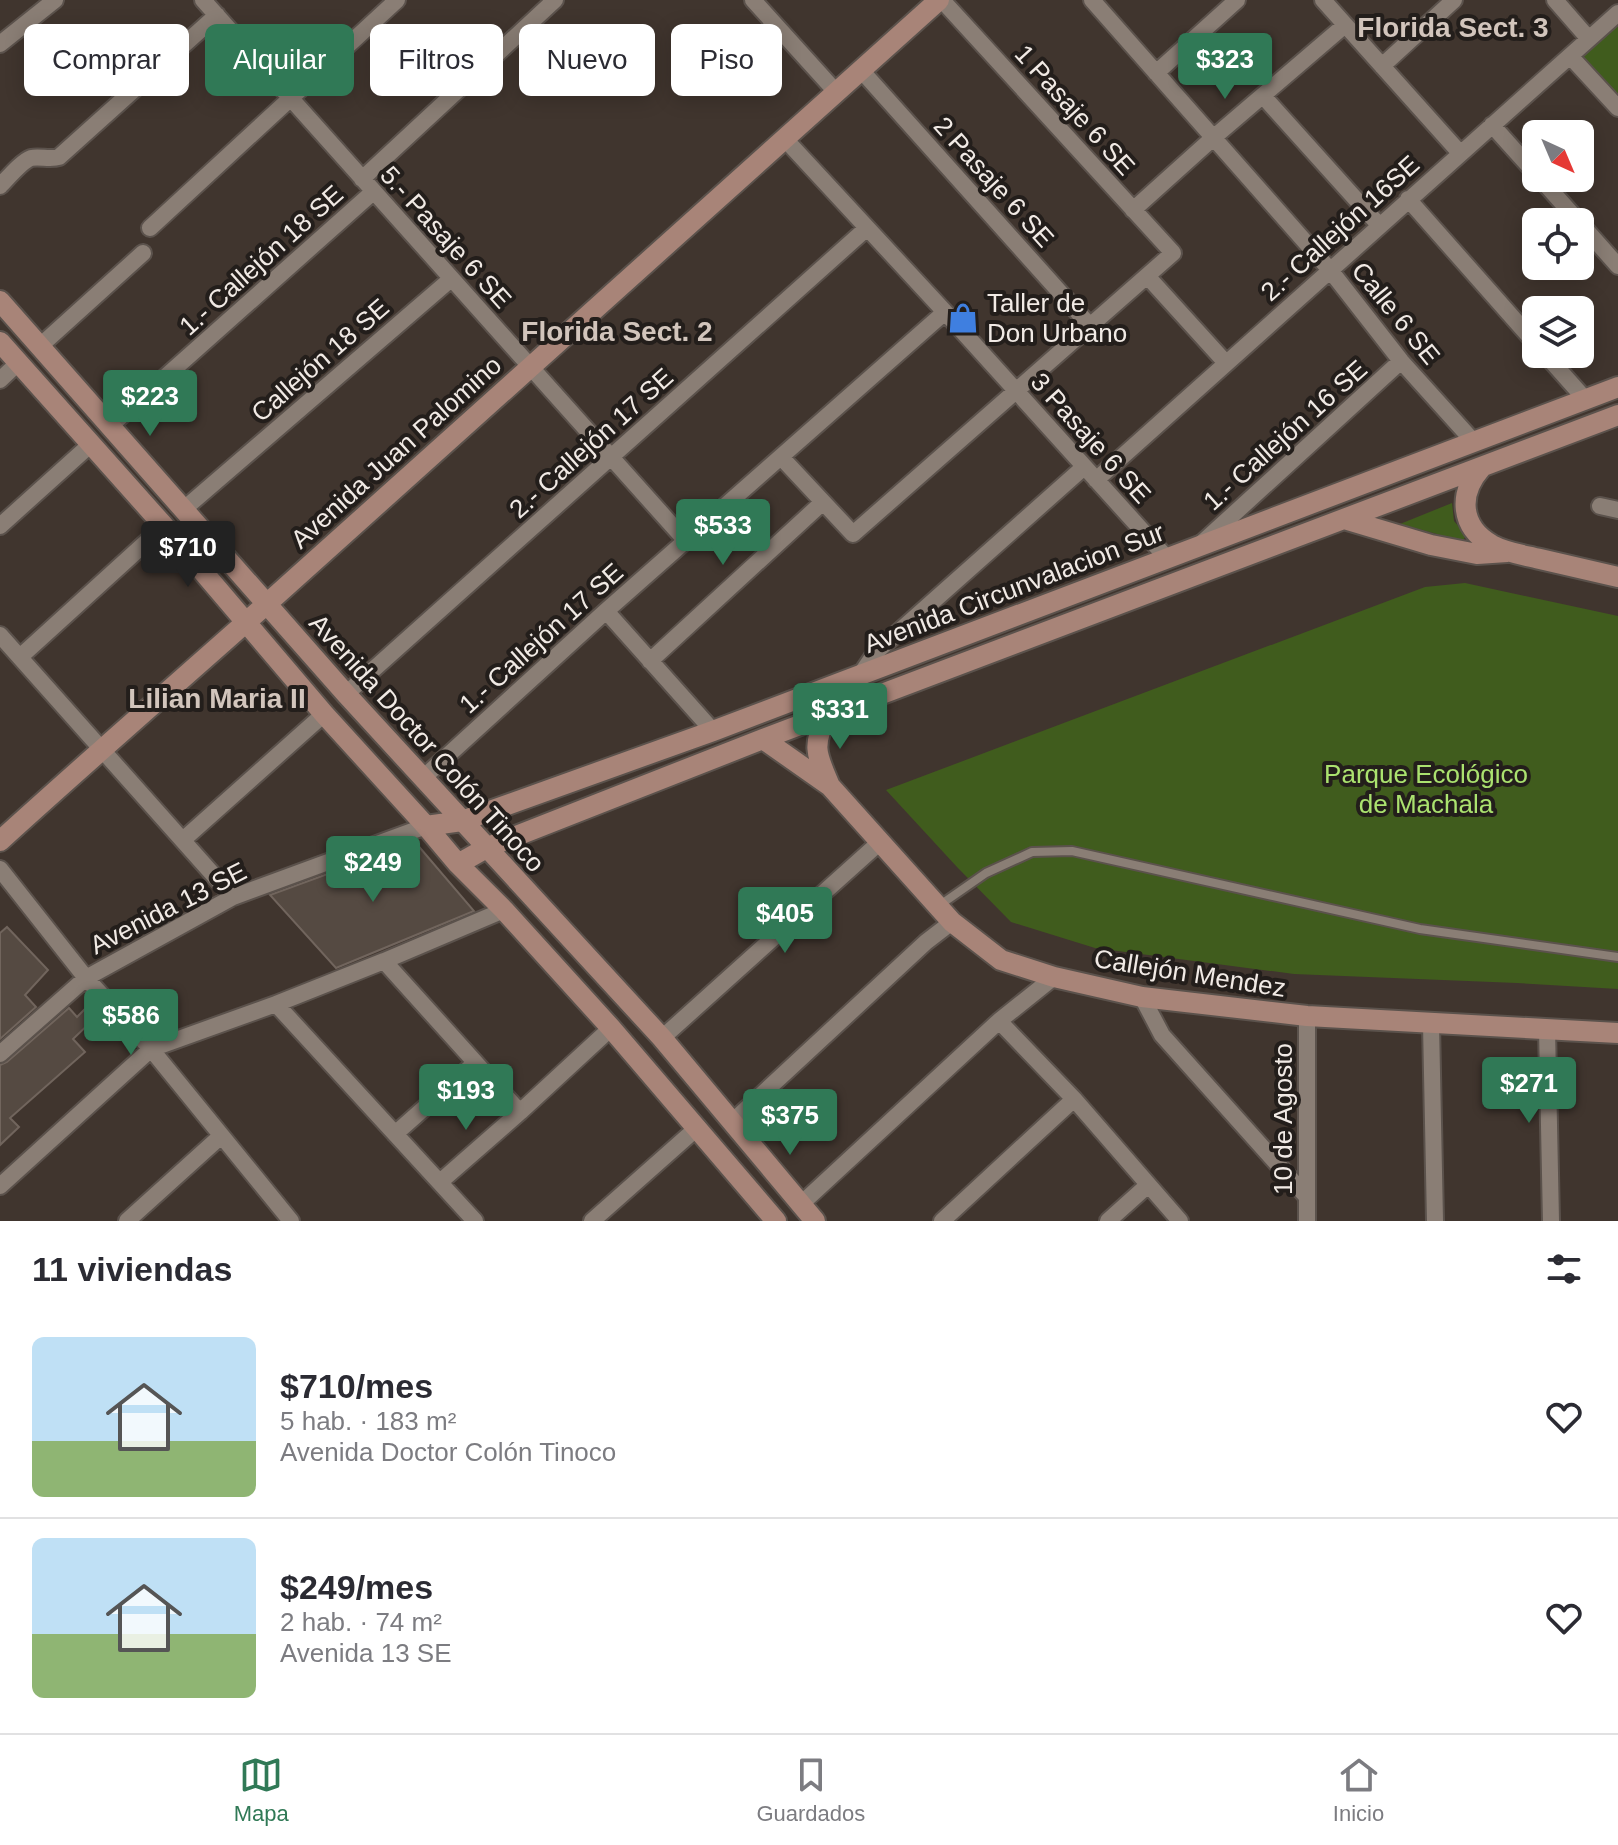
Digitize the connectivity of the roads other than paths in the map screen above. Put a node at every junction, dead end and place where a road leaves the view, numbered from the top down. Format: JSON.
{"nodes":[{"id":1,"x":55,"y":0,"type":"edge"},
{"id":2,"x":397,"y":0,"type":"edge"},
{"id":3,"x":555,"y":0,"type":"edge"},
{"id":4,"x":753,"y":0,"type":"edge"},
{"id":5,"x":940,"y":0,"type":"edge"},
{"id":6,"x":1092,"y":0,"type":"edge"},
{"id":7,"x":1237,"y":0,"type":"edge"},
{"id":8,"x":1323,"y":0,"type":"edge"},
{"id":9,"x":1454,"y":0,"type":"edge"},
{"id":10,"x":1555,"y":0,"type":"edge"},
{"id":11,"x":209,"y":5,"type":"edge"},
{"id":12,"x":1618,"y":13,"type":"edge"},
{"id":13,"x":1345,"y":25,"type":"junction"},
{"id":14,"x":1589,"y":39,"type":"junction"},
{"id":15,"x":0,"y":44,"type":"edge"},
{"id":16,"x":1570,"y":56,"type":"junction"},
{"id":17,"x":1382,"y":66,"type":"junction"},
{"id":18,"x":861,"y":70,"type":"junction"},
{"id":19,"x":1156,"y":73,"type":"junction"},
{"id":20,"x":837,"y":93,"type":"junction"},
{"id":21,"x":1263,"y":96,"type":"junction"},
{"id":22,"x":289,"y":98,"type":"junction"},
{"id":23,"x":1618,"y":108,"type":"edge"},
{"id":24,"x":1492,"y":125,"type":"junction"},
{"id":25,"x":1213,"y":138,"type":"junction"},
{"id":26,"x":785,"y":139,"type":"junction"},
{"id":27,"x":1460,"y":153,"type":"junction"},
{"id":28,"x":1522,"y":158,"type":"edge"},
{"id":29,"x":362,"y":179,"type":"junction"},
{"id":30,"x":0,"y":186,"type":"edge"},
{"id":31,"x":373,"y":192,"type":"junction"},
{"id":32,"x":1552,"y":192,"type":"edge"},
{"id":33,"x":1408,"y":199,"type":"junction"},
{"id":34,"x":1566,"y":208,"type":"edge"},
{"id":35,"x":1133,"y":210,"type":"junction"},
{"id":36,"x":1379,"y":225,"type":"junction"},
{"id":37,"x":150,"y":228,"type":"dead end"},
{"id":38,"x":867,"y":228,"type":"junction"},
{"id":39,"x":1594,"y":240,"type":"edge"},
{"id":40,"x":143,"y":253,"type":"dead end"},
{"id":41,"x":1618,"y":266,"type":"edge"},
{"id":42,"x":1330,"y":270,"type":"junction"},
{"id":43,"x":1148,"y":277,"type":"junction"},
{"id":44,"x":451,"y":279,"type":"junction"},
{"id":45,"x":0,"y":301,"type":"edge"},
{"id":46,"x":945,"y":312,"type":"junction"},
{"id":47,"x":1091,"y":327,"type":"junction"},
{"id":48,"x":1522,"y":328,"type":"edge"},
{"id":49,"x":0,"y":342,"type":"edge"},
{"id":50,"x":39,"y":347,"type":"junction"},
{"id":51,"x":1401,"y":361,"type":"junction"},
{"id":52,"x":18,"y":363,"type":"junction"},
{"id":53,"x":1226,"y":363,"type":"junction"},
{"id":54,"x":530,"y":366,"type":"junction"},
{"id":55,"x":1557,"y":368,"type":"edge"},
{"id":56,"x":0,"y":380,"type":"edge"},
{"id":57,"x":1618,"y":387,"type":"edge"},
{"id":58,"x":1015,"y":391,"type":"junction"},
{"id":59,"x":1585,"y":399,"type":"junction"},
{"id":60,"x":1618,"y":415,"type":"edge"},
{"id":61,"x":109,"y":427,"type":"junction"},
{"id":62,"x":1473,"y":441,"type":"junction"},
{"id":63,"x":91,"y":444,"type":"junction"},
{"id":64,"x":611,"y":457,"type":"junction"},
{"id":65,"x":781,"y":457,"type":"junction"},
{"id":66,"x":1084,"y":467,"type":"junction"},
{"id":67,"x":1481,"y":468,"type":"junction"},
{"id":68,"x":1096,"y":480,"type":"junction"},
{"id":69,"x":823,"y":502,"type":"junction"},
{"id":70,"x":1600,"y":506,"type":"dead end"},
{"id":71,"x":184,"y":509,"type":"junction"},
{"id":72,"x":1618,"y":510,"type":"edge"},
{"id":73,"x":1344,"y":519,"type":"junction"},
{"id":74,"x":0,"y":526,"type":"edge"},
{"id":75,"x":164,"y":526,"type":"junction"},
{"id":76,"x":1249,"y":526,"type":"junction"},
{"id":77,"x":686,"y":541,"type":"junction"},
{"id":78,"x":1200,"y":544,"type":"junction"},
{"id":79,"x":1259,"y":552,"type":"junction"},
{"id":80,"x":1511,"y":552,"type":"junction"},
{"id":81,"x":1166,"y":557,"type":"junction"},
{"id":82,"x":1618,"y":577,"type":"edge"},
{"id":83,"x":266,"y":604,"type":"junction"},
{"id":84,"x":606,"y":611,"type":"junction"},
{"id":85,"x":245,"y":622,"type":"junction"},
{"id":86,"x":0,"y":635,"type":"edge"},
{"id":87,"x":20,"y":657,"type":"junction"},
{"id":88,"x":650,"y":661,"type":"junction"},
{"id":89,"x":854,"y":677,"type":"junction"},
{"id":90,"x":346,"y":694,"type":"junction"},
{"id":91,"x":857,"y":703,"type":"junction"},
{"id":92,"x":324,"y":714,"type":"junction"},
{"id":93,"x":827,"y":715,"type":"junction"},
{"id":94,"x":713,"y":731,"type":"junction"},
{"id":95,"x":763,"y":739,"type":"junction"},
{"id":96,"x":102,"y":748,"type":"junction"},
{"id":97,"x":423,"y":778,"type":"junction"},
{"id":98,"x":830,"y":786,"type":"junction"},
{"id":99,"x":462,"y":821,"type":"junction"},
{"id":100,"x":426,"y":826,"type":"junction"},
{"id":101,"x":184,"y":839,"type":"junction"},
{"id":102,"x":0,"y":841,"type":"edge"},
{"id":103,"x":880,"y":842,"type":"junction"},
{"id":104,"x":488,"y":847,"type":"junction"},
{"id":105,"x":458,"y":864,"type":"junction"},
{"id":106,"x":0,"y":869,"type":"edge"},
{"id":107,"x":233,"y":897,"type":"junction"},
{"id":108,"x":504,"y":910,"type":"junction"},
{"id":109,"x":945,"y":915,"type":"junction"},
{"id":110,"x":1618,"y":957,"type":"edge"},
{"id":111,"x":384,"y":961,"type":"junction"},
{"id":112,"x":1054,"y":977,"type":"junction"},
{"id":113,"x":86,"y":978,"type":"junction"},
{"id":114,"x":1142,"y":997,"type":"junction"},
{"id":115,"x":276,"y":1004,"type":"junction"},
{"id":116,"x":1307,"y":1016,"type":"junction"},
{"id":117,"x":999,"y":1021,"type":"junction"},
{"id":118,"x":1431,"y":1024,"type":"junction"},
{"id":119,"x":611,"y":1028,"type":"junction"},
{"id":120,"x":1547,"y":1029,"type":"junction"},
{"id":121,"x":1618,"y":1033,"type":"edge"},
{"id":122,"x":662,"y":1038,"type":"junction"},
{"id":123,"x":3,"y":1045,"type":"edge"},
{"id":124,"x":151,"y":1049,"type":"junction"},
{"id":125,"x":475,"y":1063,"type":"junction"},
{"id":126,"x":1074,"y":1099,"type":"junction"},
{"id":127,"x":520,"y":1112,"type":"junction"},
{"id":128,"x":732,"y":1122,"type":"junction"},
{"id":129,"x":698,"y":1127,"type":"junction"},
{"id":130,"x":395,"y":1134,"type":"junction"},
{"id":131,"x":221,"y":1136,"type":"junction"},
{"id":132,"x":440,"y":1182,"type":"junction"},
{"id":133,"x":1148,"y":1185,"type":"junction"},
{"id":134,"x":0,"y":1186,"type":"edge"},
{"id":135,"x":1307,"y":1197,"type":"junction"},
{"id":136,"x":801,"y":1204,"type":"junction"},
{"id":137,"x":127,"y":1221,"type":"edge"},
{"id":138,"x":291,"y":1221,"type":"edge"},
{"id":139,"x":475,"y":1221,"type":"edge"},
{"id":140,"x":592,"y":1221,"type":"edge"},
{"id":141,"x":776,"y":1221,"type":"edge"},
{"id":142,"x":815,"y":1221,"type":"edge"},
{"id":143,"x":942,"y":1221,"type":"edge"},
{"id":144,"x":1108,"y":1221,"type":"edge"},
{"id":145,"x":1180,"y":1221,"type":"edge"},
{"id":146,"x":1307,"y":1221,"type":"edge"},
{"id":147,"x":1435,"y":1221,"type":"edge"},
{"id":148,"x":1551,"y":1221,"type":"edge"}],
"edges":[{"from":1,"to":15,"type":"street"},
{"from":2,"to":22,"type":"street"},
{"from":3,"to":29,"type":"street","name":"1.- Callejón 18 SE"},
{"from":4,"to":20,"type":"street"},
{"from":5,"to":18,"type":"main road","name":"Avenida Juan Palomino"},
{"from":5,"to":35,"type":"street","name":"1 Pasaje 6 SE"},
{"from":6,"to":19,"type":"street","name":"Calle 6 SE"},
{"from":7,"to":19,"type":"street"},
{"from":8,"to":13,"type":"street"},
{"from":9,"to":17,"type":"street"},
{"from":10,"to":14,"type":"street"},
{"from":11,"to":22,"type":"street","name":"5.- Pasaje 6 SE"},
{"from":11,"to":30,"type":"street"},
{"from":12,"to":14,"type":"street","name":"2.- Callejón 16SE"},
{"from":13,"to":17,"type":"street"},
{"from":13,"to":21,"type":"street"},
{"from":14,"to":16,"type":"street","name":"2.- Callejón 16SE"},
{"from":16,"to":23,"type":"street"},
{"from":16,"to":24,"type":"street","name":"2.- Callejón 16SE"},
{"from":17,"to":27,"type":"street"},
{"from":18,"to":20,"type":"main road","name":"Avenida Juan Palomino"},
{"from":18,"to":47,"type":"street","name":"2 Pasaje 6 SE"},
{"from":19,"to":25,"type":"street","name":"Calle 6 SE"},
{"from":20,"to":26,"type":"main road","name":"Avenida Juan Palomino"},
{"from":21,"to":25,"type":"street"},
{"from":21,"to":36,"type":"street"},
{"from":22,"to":29,"type":"street","name":"5.- Pasaje 6 SE"},
{"from":22,"to":37,"type":"street"},
{"from":24,"to":27,"type":"street","name":"2.- Callejón 16SE"},
{"from":24,"to":28,"type":"street"},
{"from":25,"to":35,"type":"street"},
{"from":25,"to":42,"type":"street","name":"Calle 6 SE"},
{"from":26,"to":38,"type":"street","name":"3 Pasaje 6 SE"},
{"from":26,"to":54,"type":"main road","name":"Avenida Juan Palomino"},
{"from":27,"to":33,"type":"street","name":"2.- Callejón 16SE"},
{"from":29,"to":31,"type":"street","name":"5.- Pasaje 6 SE"},
{"from":31,"to":44,"type":"street","name":"5.- Pasaje 6 SE"},
{"from":31,"to":61,"type":"street","name":"1.- Callejón 18 SE"},
{"from":32,"to":34,"type":"street"},
{"from":33,"to":36,"type":"street","name":"2.- Callejón 16SE"},
{"from":33,"to":48,"type":"street"},
{"from":35,"to":43,"type":"street","name":"1 Pasaje 6 SE"},
{"from":36,"to":42,"type":"street","name":"2.- Callejón 16SE"},
{"from":38,"to":46,"type":"street","name":"3 Pasaje 6 SE"},
{"from":38,"to":64,"type":"street","name":"2.- Callejón 17 SE"},
{"from":39,"to":41,"type":"street"},
{"from":40,"to":50,"type":"street"},
{"from":42,"to":51,"type":"street","name":"Calle 6 SE"},
{"from":42,"to":53,"type":"street","name":"2.- Callejón 16SE"},
{"from":43,"to":47,"type":"street"},
{"from":43,"to":53,"type":"street"},
{"from":44,"to":54,"type":"street","name":"5.- Pasaje 6 SE"},
{"from":44,"to":71,"type":"street","name":"Callejón 18 SE"},
{"from":45,"to":50,"type":"main road","name":"Avenida Doctor Colón Tinoco"},
{"from":46,"to":58,"type":"street","name":"3 Pasaje 6 SE"},
{"from":46,"to":65,"type":"street","name":"1.- Callejón 17 SE"},
{"from":47,"to":58,"type":"street"},
{"from":49,"to":52,"type":"main road"},
{"from":50,"to":61,"type":"main road","name":"Avenida Doctor Colón Tinoco"},
{"from":51,"to":62,"type":"street","name":"Calle 6 SE"},
{"from":51,"to":78,"type":"street","name":"1.- Callejón 16 SE"},
{"from":52,"to":56,"type":"street"},
{"from":52,"to":63,"type":"main road"},
{"from":53,"to":68,"type":"street","name":"2.- Callejón 16SE"},
{"from":54,"to":64,"type":"street","name":"5.- Pasaje 6 SE"},
{"from":54,"to":83,"type":"main road","name":"Avenida Juan Palomino"},
{"from":55,"to":59,"type":"street"},
{"from":57,"to":59,"type":"main road","name":"Avenida Circunvalacion Sur"},
{"from":58,"to":66,"type":"street","name":"3 Pasaje 6 SE"},
{"from":58,"to":69,"type":"street"},
{"from":59,"to":62,"type":"main road","name":"Avenida Circunvalacion Sur"},
{"from":60,"to":67,"type":"main road","name":"Avenida Circunvalacion Sur"},
{"from":61,"to":71,"type":"main road","name":"Avenida Doctor Colón Tinoco"},
{"from":62,"to":76,"type":"main road","name":"Avenida Circunvalacion Sur"},
{"from":63,"to":74,"type":"street"},
{"from":63,"to":75,"type":"main road"},
{"from":64,"to":77,"type":"street","name":"5.- Pasaje 6 SE"},
{"from":64,"to":90,"type":"street","name":"2.- Callejón 17 SE"},
{"from":65,"to":69,"type":"street"},
{"from":65,"to":77,"type":"street","name":"1.- Callejón 17 SE"},
{"from":66,"to":68,"type":"street","name":"3 Pasaje 6 SE"},
{"from":66,"to":89,"type":"street"},
{"from":67,"to":73,"type":"main road","name":"Avenida Circunvalacion Sur"},
{"from":67,"to":80,"type":"main road"},
{"from":68,"to":81,"type":"street","name":"3 Pasaje 6 SE"},
{"from":69,"to":88,"type":"street"},
{"from":70,"to":72,"type":"street"},
{"from":71,"to":83,"type":"main road","name":"Avenida Doctor Colón Tinoco"},
{"from":73,"to":79,"type":"main road","name":"Avenida Circunvalacion Sur"},
{"from":73,"to":80,"type":"main road"},
{"from":75,"to":85,"type":"main road"},
{"from":75,"to":87,"type":"street"},
{"from":76,"to":78,"type":"main road","name":"Avenida Circunvalacion Sur"},
{"from":76,"to":79,"type":"main road"},
{"from":77,"to":84,"type":"street","name":"1.- Callejón 17 SE"},
{"from":78,"to":81,"type":"main road","name":"Avenida Circunvalacion Sur"},
{"from":79,"to":91,"type":"main road","name":"Avenida Circunvalacion Sur"},
{"from":80,"to":82,"type":"main road"},
{"from":81,"to":89,"type":"main road","name":"Avenida Circunvalacion Sur"},
{"from":83,"to":85,"type":"main road","name":"Avenida Juan Palomino"},
{"from":83,"to":90,"type":"main road","name":"Avenida Doctor Colón Tinoco"},
{"from":84,"to":88,"type":"street"},
{"from":84,"to":97,"type":"street","name":"1.- Callejón 17 SE"},
{"from":85,"to":92,"type":"main road"},
{"from":85,"to":96,"type":"main road","name":"Avenida Juan Palomino"},
{"from":86,"to":87,"type":"street"},
{"from":87,"to":96,"type":"street"},
{"from":88,"to":94,"type":"street"},
{"from":89,"to":91,"type":"main road"},
{"from":89,"to":94,"type":"main road","name":"Avenida Circunvalacion Sur"},
{"from":90,"to":97,"type":"main road","name":"Avenida Doctor Colón Tinoco"},
{"from":91,"to":93,"type":"main road","name":"Avenida Circunvalacion Sur"},
{"from":92,"to":100,"type":"main road"},
{"from":92,"to":101,"type":"street"},
{"from":93,"to":95,"type":"main road","name":"Avenida Circunvalacion Sur"},
{"from":93,"to":98,"type":"main road","name":"Callejón Mendez"},
{"from":94,"to":99,"type":"main road","name":"Avenida Circunvalacion Sur"},
{"from":95,"to":98,"type":"main road","name":"Callejón Mendez"},
{"from":95,"to":104,"type":"main road","name":"Avenida Circunvalacion Sur"},
{"from":96,"to":101,"type":"street"},
{"from":96,"to":102,"type":"main road","name":"Avenida Juan Palomino"},
{"from":97,"to":99,"type":"main road","name":"Avenida Doctor Colón Tinoco"},
{"from":98,"to":103,"type":"main road","name":"Callejón Mendez"},
{"from":99,"to":100,"type":"main road","name":"Avenida Circunvalacion Sur"},
{"from":99,"to":104,"type":"main road","name":"Avenida Doctor Colón Tinoco"},
{"from":100,"to":105,"type":"main road"},
{"from":100,"to":107,"type":"street","name":"Avenida 13 SE"},
{"from":101,"to":107,"type":"street"},
{"from":103,"to":109,"type":"main road","name":"Callejón Mendez"},
{"from":103,"to":122,"type":"street"},
{"from":104,"to":105,"type":"main road","name":"Avenida Circunvalacion Sur"},
{"from":104,"to":122,"type":"main road","name":"Avenida Doctor Colón Tinoco"},
{"from":105,"to":108,"type":"main road"},
{"from":106,"to":113,"type":"street"},
{"from":107,"to":113,"type":"street","name":"Avenida 13 SE"},
{"from":108,"to":111,"type":"street"},
{"from":108,"to":119,"type":"main road"},
{"from":109,"to":110,"type":"lane"},
{"from":109,"to":112,"type":"main road","name":"Callejón Mendez"},
{"from":109,"to":128,"type":"street"},
{"from":111,"to":115,"type":"street"},
{"from":111,"to":125,"type":"street"},
{"from":112,"to":114,"type":"main road","name":"Callejón Mendez"},
{"from":112,"to":117,"type":"street"},
{"from":113,"to":123,"type":"street","name":"Avenida 13 SE"},
{"from":113,"to":124,"type":"street"},
{"from":114,"to":116,"type":"main road","name":"Callejón Mendez"},
{"from":114,"to":135,"type":"street"},
{"from":115,"to":124,"type":"street"},
{"from":115,"to":130,"type":"street"},
{"from":116,"to":118,"type":"main road","name":"Callejón Mendez"},
{"from":116,"to":135,"type":"street","name":"10 de Agosto"},
{"from":117,"to":126,"type":"street"},
{"from":117,"to":136,"type":"street"},
{"from":118,"to":120,"type":"main road","name":"Callejón Mendez"},
{"from":118,"to":147,"type":"street"},
{"from":119,"to":127,"type":"street"},
{"from":119,"to":129,"type":"main road"},
{"from":120,"to":121,"type":"main road","name":"Callejón Mendez"},
{"from":120,"to":148,"type":"street"},
{"from":122,"to":128,"type":"main road","name":"Avenida Doctor Colón Tinoco"},
{"from":124,"to":131,"type":"street"},
{"from":124,"to":134,"type":"street"},
{"from":125,"to":127,"type":"street"},
{"from":125,"to":130,"type":"street"},
{"from":126,"to":133,"type":"street"},
{"from":126,"to":143,"type":"street"},
{"from":127,"to":132,"type":"street"},
{"from":128,"to":136,"type":"main road","name":"Avenida Doctor Colón Tinoco"},
{"from":129,"to":140,"type":"street"},
{"from":129,"to":141,"type":"main road"},
{"from":130,"to":132,"type":"street"},
{"from":131,"to":137,"type":"street"},
{"from":131,"to":138,"type":"street"},
{"from":132,"to":139,"type":"street"},
{"from":133,"to":144,"type":"street"},
{"from":133,"to":145,"type":"street"},
{"from":135,"to":146,"type":"street","name":"10 de Agosto"},
{"from":136,"to":142,"type":"main road","name":"Avenida Doctor Colón Tinoco"}]}
